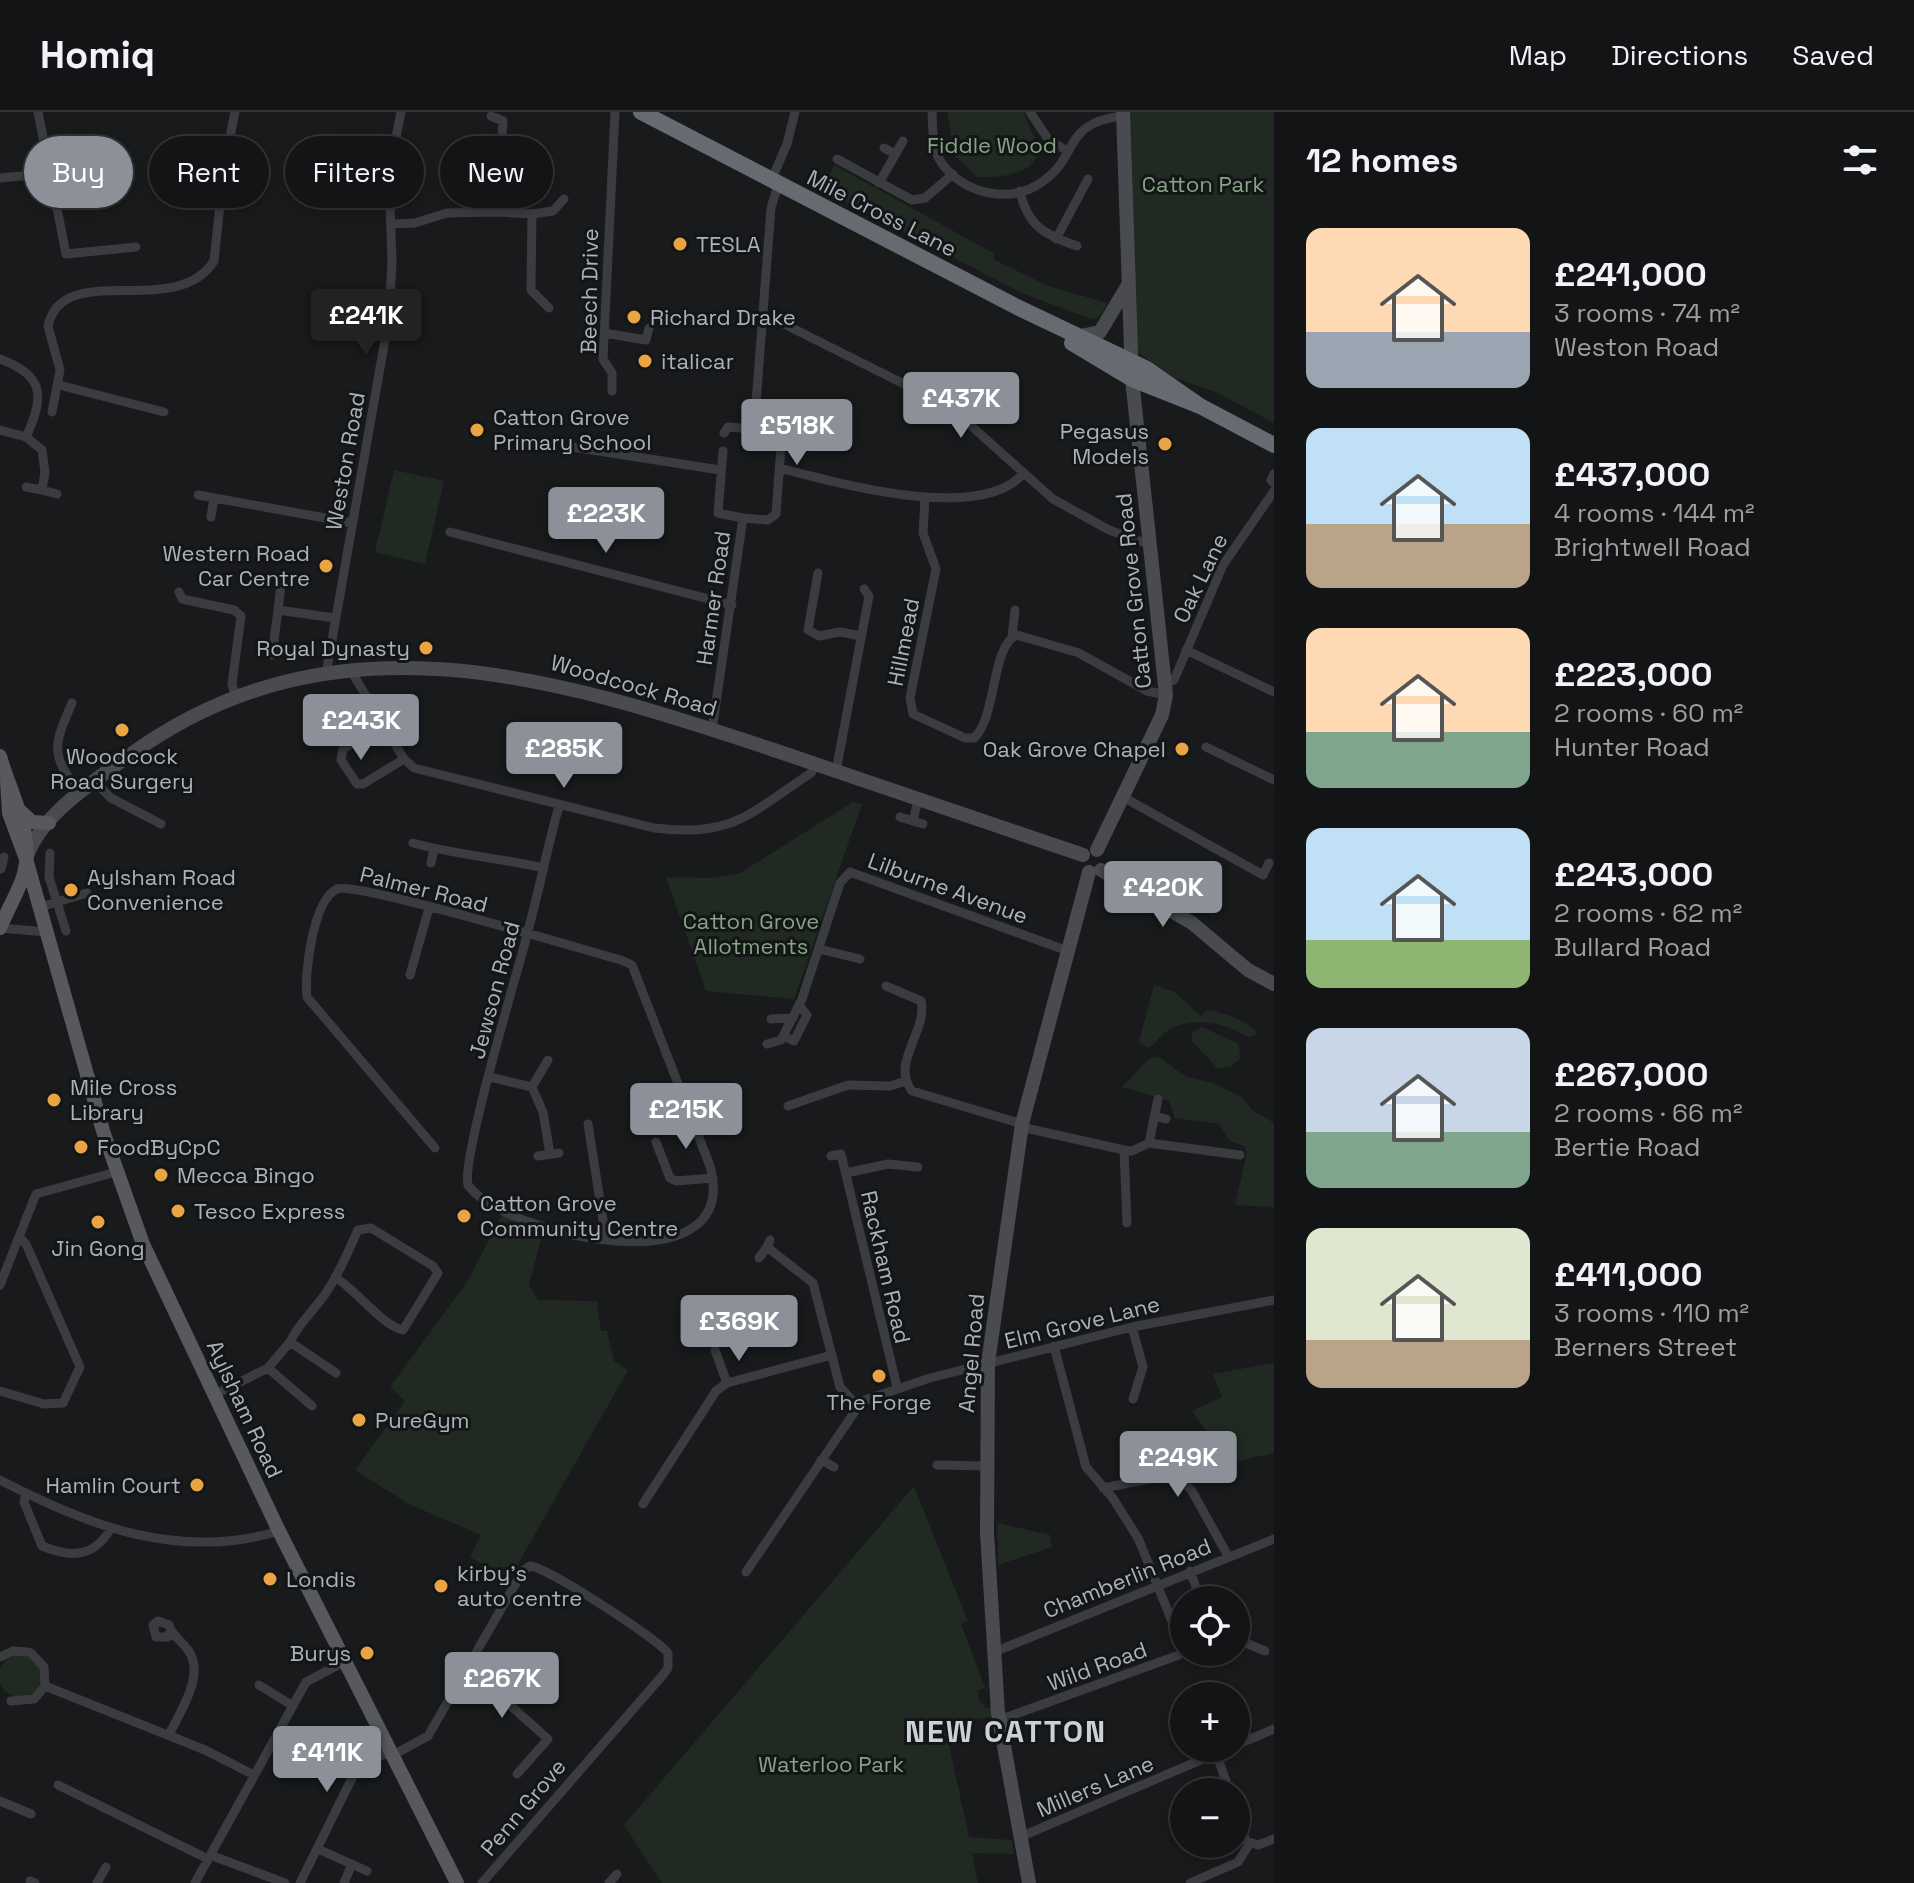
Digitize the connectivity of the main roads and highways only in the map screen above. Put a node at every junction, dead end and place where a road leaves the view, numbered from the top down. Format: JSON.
{"nodes":[{"id":1,"x":641,"y":112,"type":"edge"},
{"id":2,"x":1017,"y":307,"type":"junction"},
{"id":3,"x":1131,"y":370,"type":"junction"},
{"id":4,"x":1200,"y":406,"type":"junction"},
{"id":5,"x":1274,"y":445,"type":"edge"},
{"id":6,"x":0,"y":756,"type":"edge"},
{"id":7,"x":7,"y":781,"type":"junction"},
{"id":8,"x":19,"y":810,"type":"junction"},
{"id":9,"x":49,"y":823,"type":"road end"},
{"id":10,"x":26,"y":859,"type":"junction"},
{"id":11,"x":0,"y":928,"type":"edge"},
{"id":12,"x":457,"y":1883,"type":"edge"}],
"edges":[{"from":1,"to":2,"type":"highway","name":"Mile Cross Lane"},
{"from":2,"to":3,"type":"highway","name":"Mile Cross Lane"},
{"from":2,"to":3,"type":"highway","name":"Mile Cross Lane"},
{"from":3,"to":4,"type":"highway"},
{"from":3,"to":4,"type":"highway"},
{"from":4,"to":5,"type":"highway"},
{"from":6,"to":7,"type":"main road","name":"Aylsham Road"},
{"from":7,"to":8,"type":"main road","name":"Aylsham Road"},
{"from":7,"to":10,"type":"main road","name":"Aylsham Road"},
{"from":8,"to":9,"type":"main road"},
{"from":8,"to":10,"type":"main road","name":"Aylsham Road"},
{"from":10,"to":11,"type":"main road"},
{"from":10,"to":12,"type":"main road","name":"Aylsham Road"}]}
